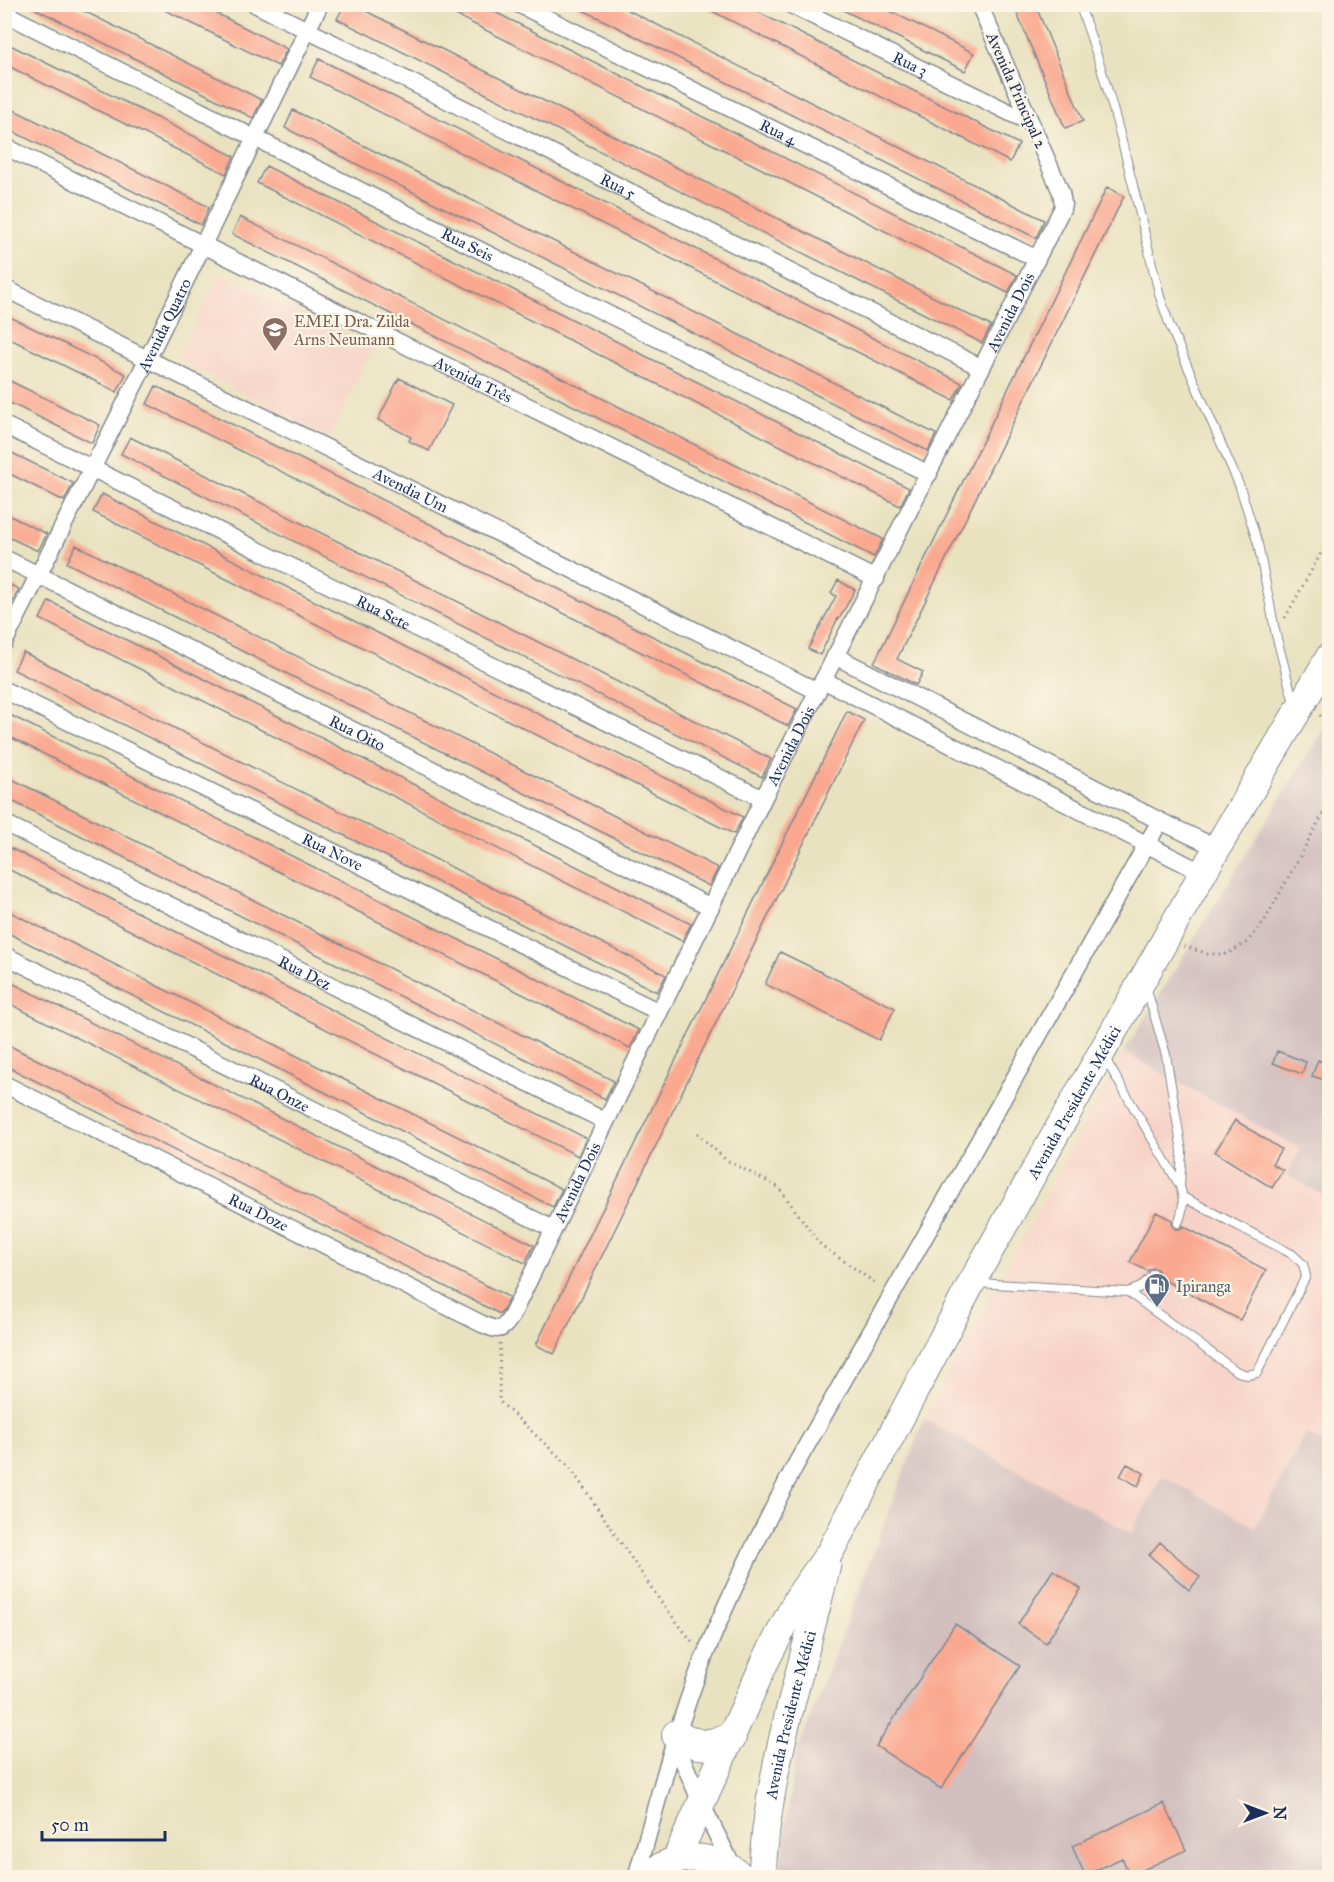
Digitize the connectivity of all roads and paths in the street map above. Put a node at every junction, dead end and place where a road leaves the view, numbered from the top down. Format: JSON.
{"nodes":[{"id":1,"x":255,"y":4,"type":"edge"},
{"id":2,"x":320,"y":4,"type":"edge"},
{"id":3,"x":518,"y":4,"type":"edge"},
{"id":4,"x":789,"y":4,"type":"edge"},
{"id":5,"x":979,"y":4,"type":"edge"},
{"id":6,"x":1078,"y":4,"type":"edge"},
{"id":7,"x":4,"y":13,"type":"edge"},
{"id":8,"x":307,"y":31,"type":"junction"},
{"id":9,"x":1031,"y":123,"type":"junction"},
{"id":10,"x":254,"y":138,"type":"junction"},
{"id":11,"x":4,"y":146,"type":"edge"},
{"id":12,"x":1054,"y":176,"type":"joint"},
{"id":13,"x":201,"y":245,"type":"junction"},
{"id":14,"x":1036,"y":259,"type":"junction"},
{"id":15,"x":4,"y":288,"type":"edge"},
{"id":16,"x":148,"y":358,"type":"junction"},
{"id":17,"x":982,"y":368,"type":"junction"},
{"id":18,"x":4,"y":425,"type":"edge"},
{"id":19,"x":92,"y":469,"type":"junction"},
{"id":20,"x":929,"y":474,"type":"junction"},
{"id":21,"x":1329,"y":537,"type":"edge"},
{"id":22,"x":4,"y":558,"type":"edge"},
{"id":23,"x":38,"y":575,"type":"junction"},
{"id":24,"x":876,"y":579,"type":"junction"},
{"id":25,"x":1276,"y":635,"type":"junction"},
{"id":26,"x":4,"y":643,"type":"edge"},
{"id":27,"x":835,"y":657,"type":"junction"},
{"id":28,"x":1326,"y":672,"type":"edge"},
{"id":29,"x":820,"y":685,"type":"junction"},
{"id":30,"x":4,"y":690,"type":"edge"},
{"id":31,"x":1296,"y":712,"type":"junction"},
{"id":32,"x":763,"y":799,"type":"junction"},
{"id":33,"x":1329,"y":801,"type":"edge"},
{"id":34,"x":1160,"y":821,"type":"junction"},
{"id":35,"x":4,"y":823,"type":"edge"},
{"id":36,"x":1145,"y":844,"type":"junction"},
{"id":37,"x":1217,"y":848,"type":"junction"},
{"id":38,"x":1203,"y":873,"type":"junction"},
{"id":39,"x":711,"y":907,"type":"junction"},
{"id":40,"x":1165,"y":939,"type":"junction"},
{"id":41,"x":4,"y":955,"type":"edge"},
{"id":42,"x":1144,"y":978,"type":"junction"},
{"id":43,"x":659,"y":1012,"type":"junction"},
{"id":44,"x":1101,"y":1052,"type":"junction"},
{"id":45,"x":4,"y":1084,"type":"edge"},
{"id":46,"x":605,"y":1121,"type":"junction"},
{"id":47,"x":697,"y":1133,"type":"dead end"},
{"id":48,"x":1180,"y":1186,"type":"junction"},
{"id":49,"x":1184,"y":1197,"type":"junction"},
{"id":50,"x":1178,"y":1223,"type":"dead end"},
{"id":51,"x":552,"y":1229,"type":"junction"},
{"id":52,"x":1153,"y":1274,"type":"dead end"},
{"id":53,"x":972,"y":1282,"type":"junction"},
{"id":54,"x":1128,"y":1292,"type":"junction"},
{"id":55,"x":892,"y":1295,"type":"junction"},
{"id":56,"x":506,"y":1323,"type":"junction"},
{"id":57,"x":830,"y":1552,"type":"junction"},
{"id":58,"x":704,"y":1657,"type":"junction"},
{"id":59,"x":731,"y":1737,"type":"junction"},
{"id":60,"x":676,"y":1739,"type":"junction"},
{"id":61,"x":702,"y":1805,"type":"junction"},
{"id":62,"x":676,"y":1859,"type":"junction"},
{"id":63,"x":738,"y":1874,"type":"edge"},
{"id":64,"x":636,"y":1878,"type":"edge"},
{"id":65,"x":645,"y":1878,"type":"edge"},
{"id":66,"x":762,"y":1878,"type":"edge"}],
"edges":[{"from":1,"to":8,"type":"street","name":"Rua 5"},
{"from":2,"to":8,"type":"street","name":"Avenida Quatro"},
{"from":3,"to":14,"type":"street","name":"Rua 4"},
{"from":4,"to":9,"type":"street","name":"Rua 3"},
{"from":5,"to":9,"type":"street","name":"Avenida Principal 2"},
{"from":6,"to":25,"type":"lane"},
{"from":7,"to":10,"type":"street","name":"Rua Seis"},
{"from":8,"to":10,"type":"street","name":"Avenida Quatro"},
{"from":8,"to":17,"type":"street","name":"Rua 5"},
{"from":9,"to":12,"type":"street","name":"Avenida Principal 2"},
{"from":10,"to":13,"type":"street","name":"Avenida Quatro"},
{"from":10,"to":20,"type":"street","name":"Rua Seis"},
{"from":11,"to":13,"type":"street","name":"Avenida Três"},
{"from":12,"to":14,"type":"street","name":"Avenida Dois"},
{"from":13,"to":16,"type":"street","name":"Avenida Quatro"},
{"from":13,"to":24,"type":"street","name":"Avenida Três"},
{"from":14,"to":17,"type":"street","name":"Avenida Dois"},
{"from":15,"to":16,"type":"street","name":"Avendia Um"},
{"from":16,"to":19,"type":"street","name":"Avenida Quatro"},
{"from":16,"to":29,"type":"street","name":"Avendia Um"},
{"from":17,"to":20,"type":"street","name":"Avenida Dois"},
{"from":18,"to":19,"type":"street","name":"Rua Sete"},
{"from":19,"to":23,"type":"street","name":"Avenida Quatro"},
{"from":19,"to":32,"type":"street","name":"Rua Sete"},
{"from":20,"to":24,"type":"street","name":"Avenida Dois"},
{"from":21,"to":25,"type":"path"},
{"from":22,"to":23,"type":"street","name":"Rua Oito"},
{"from":23,"to":26,"type":"street","name":"Avenida Quatro"},
{"from":23,"to":39,"type":"street","name":"Rua Oito"},
{"from":24,"to":27,"type":"street","name":"Avenida Dois"},
{"from":25,"to":31,"type":"lane"},
{"from":27,"to":29,"type":"street","name":"Avenida Dois"},
{"from":27,"to":34,"type":"street"},
{"from":28,"to":31,"type":"main road","name":"Avenida Presidente Médici"},
{"from":29,"to":32,"type":"street","name":"Avenida Dois"},
{"from":29,"to":36,"type":"street","name":"Avendia Um"},
{"from":30,"to":43,"type":"street","name":"Rua Nove"},
{"from":31,"to":37,"type":"main road","name":"Avenida Presidente Médici"},
{"from":32,"to":39,"type":"street","name":"Avenida Dois"},
{"from":33,"to":40,"type":"path"},
{"from":34,"to":36,"type":"street"},
{"from":34,"to":37,"type":"street"},
{"from":35,"to":46,"type":"street","name":"Rua Dez"},
{"from":36,"to":38,"type":"street","name":"Avendia Um"},
{"from":36,"to":55,"type":"street"},
{"from":37,"to":38,"type":"main road","name":"Avenida Presidente Médici"},
{"from":38,"to":40,"type":"main road","name":"Avenida Presidente Médici"},
{"from":39,"to":43,"type":"street","name":"Avenida Dois"},
{"from":40,"to":42,"type":"main road","name":"Avenida Presidente Médici"},
{"from":41,"to":51,"type":"street","name":"Rua Onze"},
{"from":42,"to":44,"type":"main road","name":"Avenida Presidente Médici"},
{"from":42,"to":48,"type":"lane"},
{"from":43,"to":46,"type":"street","name":"Avenida Dois"},
{"from":44,"to":48,"type":"lane"},
{"from":44,"to":53,"type":"main road","name":"Avenida Presidente Médici"},
{"from":45,"to":56,"type":"street","name":"Rua Doze"},
{"from":46,"to":51,"type":"street","name":"Avenida Dois"},
{"from":47,"to":55,"type":"path"},
{"from":48,"to":49,"type":"lane"},
{"from":49,"to":50,"type":"lane"},
{"from":49,"to":54,"type":"lane"},
{"from":51,"to":56,"type":"street","name":"Avenida Dois"},
{"from":52,"to":54,"type":"lane"},
{"from":53,"to":54,"type":"lane"},
{"from":53,"to":57,"type":"main road","name":"Avenida Presidente Médici"},
{"from":55,"to":58,"type":"street"},
{"from":56,"to":58,"type":"path"},
{"from":57,"to":59,"type":"main road","name":"Avenida Presidente Médici"},
{"from":57,"to":66,"type":"main road","name":"Avenida Presidente Médici"},
{"from":58,"to":60,"type":"street"},
{"from":59,"to":60,"type":"highway"},
{"from":59,"to":61,"type":"main road","name":"Avenida Presidente Médici"},
{"from":60,"to":61,"type":"street"},
{"from":60,"to":64,"type":"street"},
{"from":61,"to":62,"type":"main road","name":"Avenida Presidente Médici"},
{"from":61,"to":63,"type":"street"},
{"from":62,"to":63,"type":"main road"},
{"from":62,"to":65,"type":"main road"}]}
